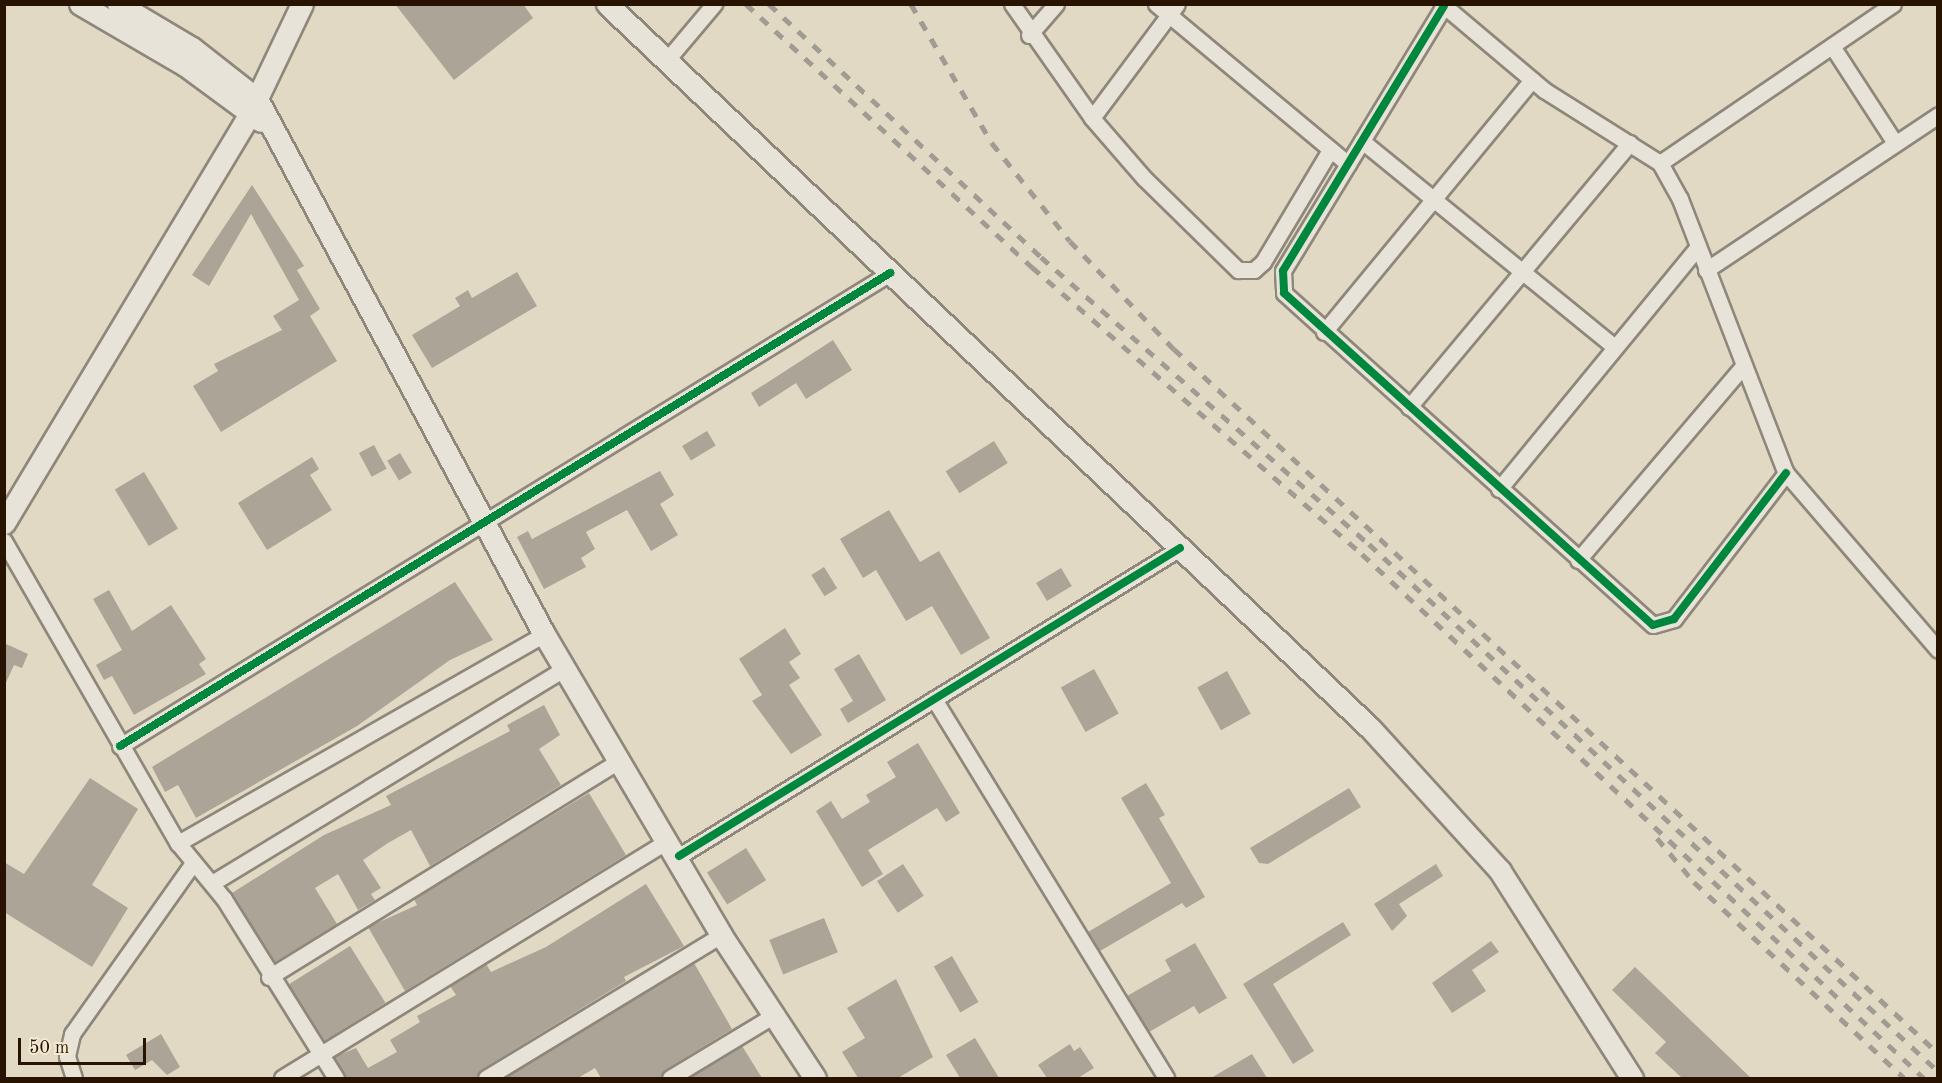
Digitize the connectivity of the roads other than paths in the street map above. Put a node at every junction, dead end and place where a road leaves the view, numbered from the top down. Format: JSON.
{"nodes":[{"id":1,"x":80,"y":4,"type":"edge"},
{"id":2,"x":118,"y":4,"type":"edge"},
{"id":3,"x":302,"y":4,"type":"edge"},
{"id":4,"x":607,"y":4,"type":"edge"},
{"id":5,"x":714,"y":4,"type":"edge"},
{"id":6,"x":1012,"y":4,"type":"edge"},
{"id":7,"x":1056,"y":4,"type":"edge"},
{"id":8,"x":1893,"y":4,"type":"edge"},
{"id":9,"x":1443,"y":5,"type":"edge"},
{"id":10,"x":1167,"y":8,"type":"edge"},
{"id":11,"x":1029,"y":35,"type":"junction"},
{"id":12,"x":1832,"y":46,"type":"junction"},
{"id":13,"x":666,"y":61,"type":"junction"},
{"id":14,"x":1532,"y":80,"type":"junction"},
{"id":15,"x":253,"y":107,"type":"junction"},
{"id":16,"x":1938,"y":115,"type":"edge"},
{"id":17,"x":1092,"y":118,"type":"junction"},
{"id":18,"x":1362,"y":141,"type":"junction"},
{"id":19,"x":1630,"y":143,"type":"junction"},
{"id":20,"x":1895,"y":143,"type":"junction"},
{"id":21,"x":1330,"y":150,"type":"junction"},
{"id":22,"x":1660,"y":163,"type":"junction"},
{"id":23,"x":1348,"y":164,"type":"junction"},
{"id":24,"x":1434,"y":199,"type":"junction"},
{"id":25,"x":1698,"y":247,"type":"junction"},
{"id":26,"x":1706,"y":270,"type":"junction"},
{"id":27,"x":1522,"y":271,"type":"junction"},
{"id":28,"x":890,"y":273,"type":"junction"},
{"id":29,"x":1324,"y":332,"type":"junction"},
{"id":30,"x":1616,"y":347,"type":"junction"},
{"id":31,"x":1743,"y":366,"type":"junction"},
{"id":32,"x":1409,"y":407,"type":"junction"},
{"id":33,"x":1786,"y":472,"type":"junction"},
{"id":34,"x":1499,"y":489,"type":"junction"},
{"id":35,"x":485,"y":521,"type":"junction"},
{"id":36,"x":4,"y":524,"type":"edge"},
{"id":37,"x":4,"y":541,"type":"edge"},
{"id":38,"x":1180,"y":548,"type":"junction"},
{"id":39,"x":1578,"y":560,"type":"junction"},
{"id":40,"x":544,"y":634,"type":"junction"},
{"id":41,"x":1938,"y":650,"type":"edge"},
{"id":42,"x":564,"y":669,"type":"junction"},
{"id":43,"x":934,"y":699,"type":"junction"},
{"id":44,"x":120,"y":746,"type":"junction"},
{"id":45,"x":617,"y":762,"type":"junction"},
{"id":46,"x":178,"y":843,"type":"junction"},
{"id":47,"x":674,"y":848,"type":"junction"},
{"id":48,"x":193,"y":863,"type":"junction"},
{"id":49,"x":212,"y":884,"type":"junction"},
{"id":50,"x":721,"y":935,"type":"junction"},
{"id":51,"x":269,"y":977,"type":"junction"},
{"id":52,"x":776,"y":1014,"type":"junction"},
{"id":53,"x":321,"y":1054,"type":"junction"},
{"id":54,"x":75,"y":1078,"type":"edge"},
{"id":55,"x":282,"y":1078,"type":"edge"},
{"id":56,"x":336,"y":1078,"type":"edge"},
{"id":57,"x":486,"y":1078,"type":"edge"},
{"id":58,"x":670,"y":1078,"type":"edge"},
{"id":59,"x":815,"y":1078,"type":"edge"},
{"id":60,"x":1166,"y":1078,"type":"edge"},
{"id":61,"x":1632,"y":1078,"type":"edge"}],
"edges":[{"from":1,"to":15,"type":"main road"},
{"from":2,"to":15,"type":"main road"},
{"from":3,"to":15,"type":"main road"},
{"from":4,"to":13,"type":"main road"},
{"from":5,"to":13,"type":"street"},
{"from":6,"to":11,"type":"street"},
{"from":7,"to":11,"type":"street"},
{"from":8,"to":12,"type":"street"},
{"from":9,"to":14,"type":"street"},
{"from":9,"to":18,"type":"street"},
{"from":10,"to":17,"type":"street"},
{"from":10,"to":21,"type":"street"},
{"from":11,"to":17,"type":"street"},
{"from":12,"to":20,"type":"street"},
{"from":12,"to":22,"type":"street"},
{"from":13,"to":28,"type":"main road"},
{"from":14,"to":19,"type":"street"},
{"from":14,"to":24,"type":"street"},
{"from":15,"to":35,"type":"main road"},
{"from":15,"to":36,"type":"main road"},
{"from":16,"to":20,"type":"street"},
{"from":17,"to":21,"type":"street"},
{"from":18,"to":23,"type":"street"},
{"from":18,"to":24,"type":"street"},
{"from":19,"to":22,"type":"street"},
{"from":19,"to":27,"type":"street"},
{"from":20,"to":26,"type":"street"},
{"from":21,"to":23,"type":"street"},
{"from":22,"to":25,"type":"street"},
{"from":23,"to":29,"type":"street"},
{"from":24,"to":27,"type":"street"},
{"from":24,"to":29,"type":"street"},
{"from":25,"to":26,"type":"street"},
{"from":25,"to":30,"type":"street"},
{"from":26,"to":31,"type":"street"},
{"from":27,"to":30,"type":"street"},
{"from":27,"to":32,"type":"street"},
{"from":28,"to":35,"type":"street"},
{"from":28,"to":38,"type":"main road"},
{"from":29,"to":32,"type":"street"},
{"from":30,"to":34,"type":"street"},
{"from":31,"to":33,"type":"street"},
{"from":31,"to":39,"type":"street"},
{"from":32,"to":34,"type":"street"},
{"from":33,"to":39,"type":"street"},
{"from":33,"to":41,"type":"street"},
{"from":34,"to":39,"type":"street"},
{"from":35,"to":40,"type":"main road"},
{"from":35,"to":44,"type":"street"},
{"from":37,"to":44,"type":"street"},
{"from":38,"to":43,"type":"street"},
{"from":38,"to":61,"type":"main road"},
{"from":40,"to":42,"type":"main road"},
{"from":40,"to":46,"type":"street"},
{"from":42,"to":45,"type":"main road"},
{"from":42,"to":49,"type":"street"},
{"from":43,"to":47,"type":"street"},
{"from":43,"to":60,"type":"street"},
{"from":44,"to":46,"type":"street"},
{"from":45,"to":47,"type":"main road"},
{"from":45,"to":51,"type":"street"},
{"from":46,"to":48,"type":"street"},
{"from":47,"to":50,"type":"main road"},
{"from":47,"to":53,"type":"street"},
{"from":48,"to":49,"type":"street"},
{"from":48,"to":54,"type":"street"},
{"from":49,"to":51,"type":"street"},
{"from":50,"to":52,"type":"main road"},
{"from":50,"to":57,"type":"street"},
{"from":51,"to":53,"type":"street"},
{"from":52,"to":58,"type":"street"},
{"from":52,"to":59,"type":"main road"},
{"from":53,"to":55,"type":"street"},
{"from":53,"to":56,"type":"street"}]}
